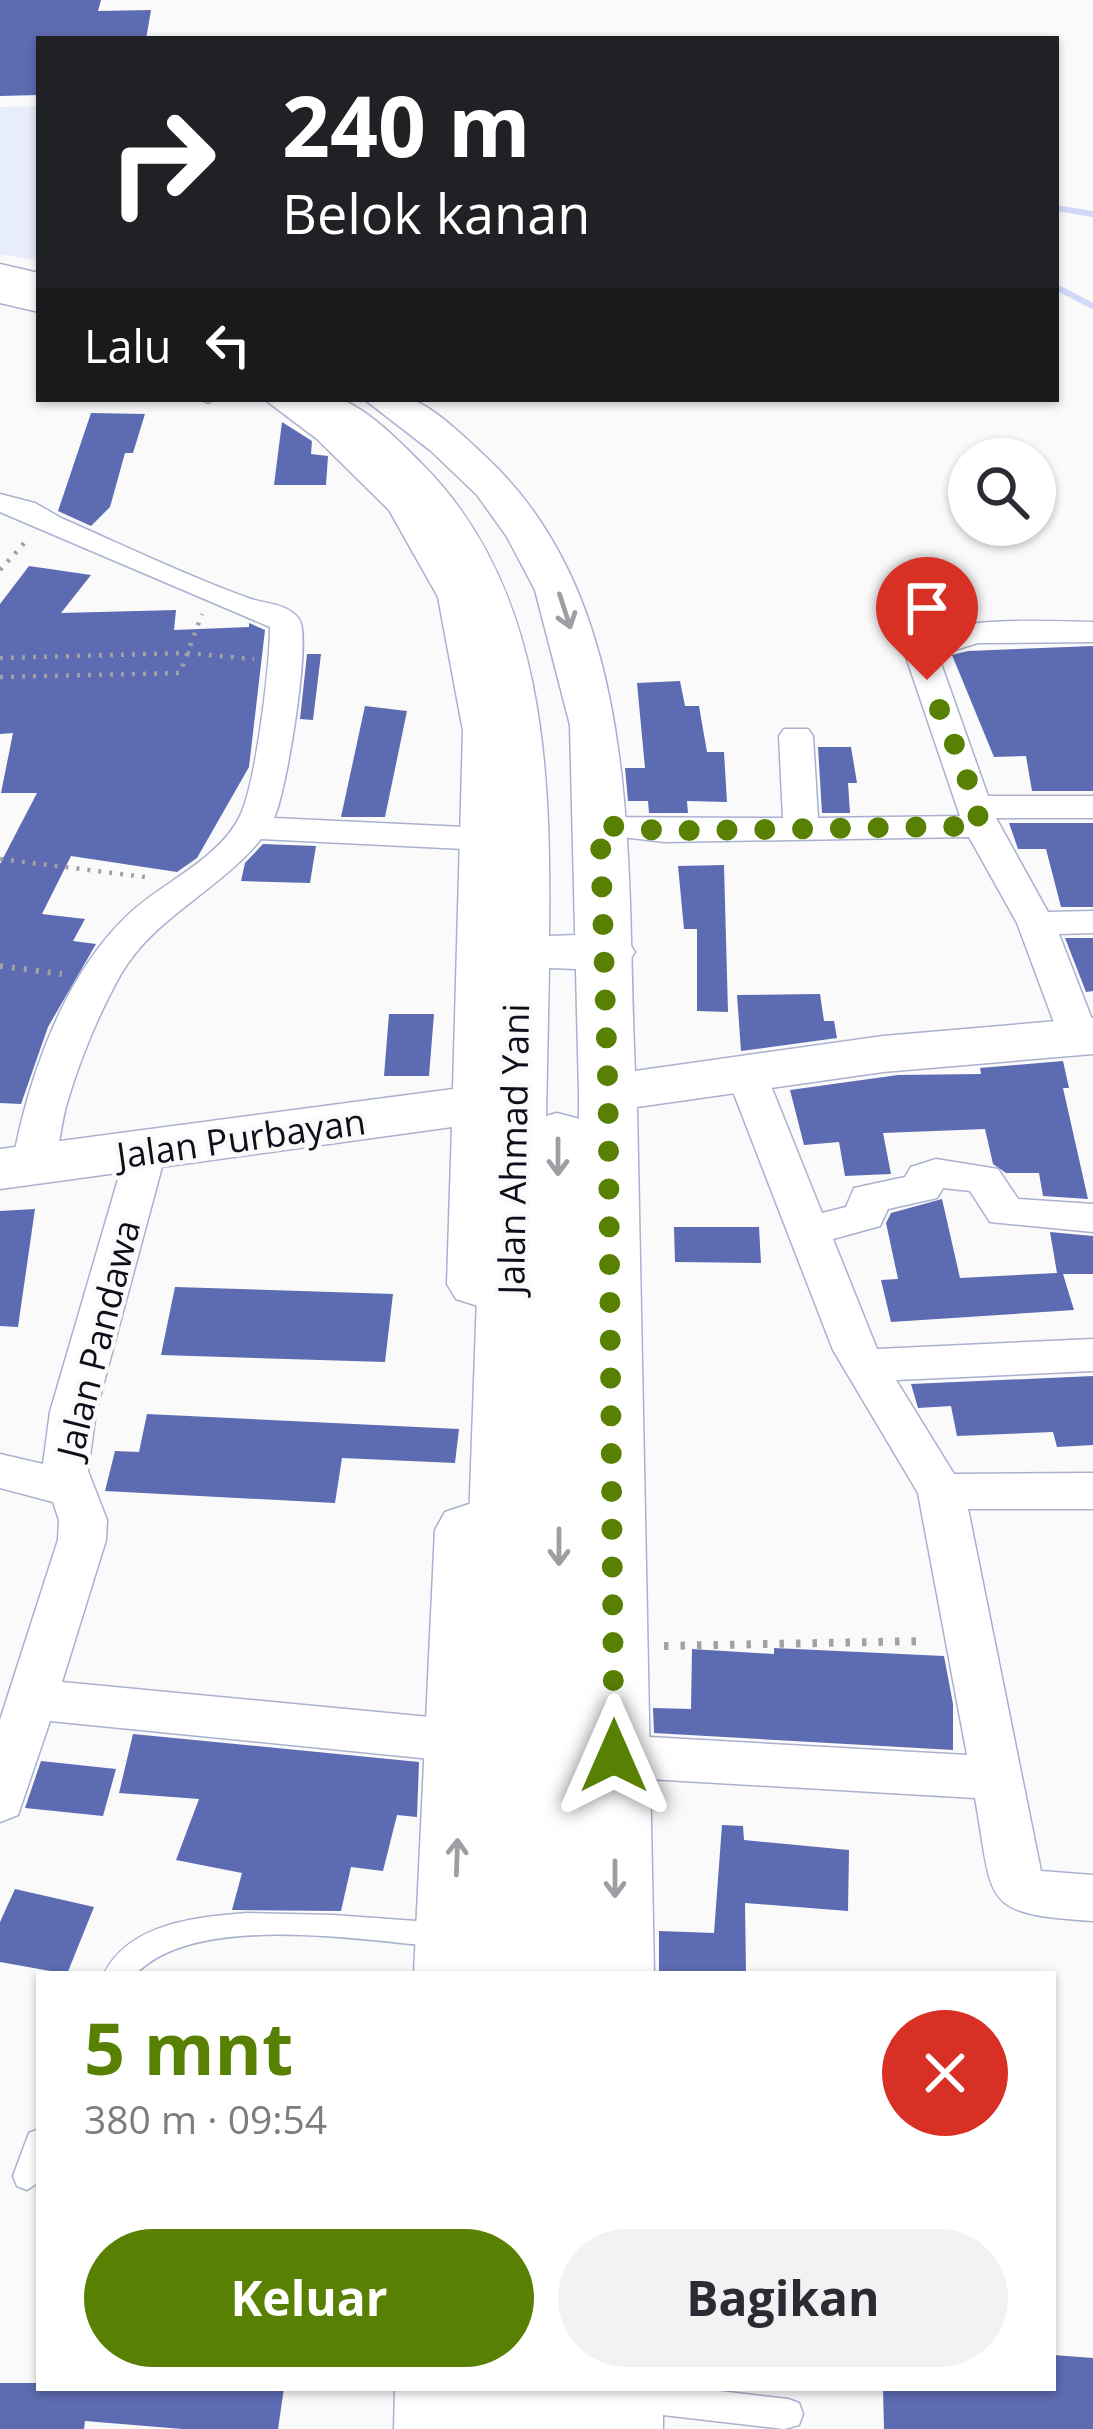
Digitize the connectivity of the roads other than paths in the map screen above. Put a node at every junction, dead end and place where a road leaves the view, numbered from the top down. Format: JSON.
{"nodes":[{"id":1,"x":0,"y":257,"type":"edge"},
{"id":2,"x":36,"y":264,"type":"edge"},
{"id":3,"x":0,"y":268,"type":"edge"},
{"id":4,"x":36,"y":275,"type":"edge"},
{"id":5,"x":0,"y":277,"type":"edge"},
{"id":6,"x":36,"y":285,"type":"edge"},
{"id":7,"x":0,"y":292,"type":"edge"},
{"id":8,"x":36,"y":299,"type":"edge"},
{"id":9,"x":289,"y":402,"type":"edge"},
{"id":10,"x":315,"y":402,"type":"edge"},
{"id":11,"x":352,"y":402,"type":"edge"},
{"id":12,"x":388,"y":402,"type":"edge"},
{"id":13,"x":0,"y":503,"type":"edge"},
{"id":14,"x":1093,"y":632,"type":"edge"},
{"id":15,"x":796,"y":736,"type":"dead end"},
{"id":16,"x":1093,"y":807,"type":"edge"},
{"id":17,"x":979,"y":816,"type":"junction"},
{"id":18,"x":600,"y":825,"type":"junction"},
{"id":19,"x":253,"y":828,"type":"junction"},
{"id":20,"x":801,"y":828,"type":"junction"},
{"id":21,"x":485,"y":838,"type":"junction"},
{"id":22,"x":1093,"y":922,"type":"edge"},
{"id":23,"x":1036,"y":923,"type":"junction"},
{"id":24,"x":540,"y":936,"type":"junction"},
{"id":25,"x":1086,"y":1036,"type":"edge"},
{"id":26,"x":747,"y":1076,"type":"junction"},
{"id":27,"x":608,"y":1093,"type":"junction"},
{"id":28,"x":482,"y":1104,"type":"junction"},
{"id":29,"x":146,"y":1152,"type":"junction"},
{"id":30,"x":16,"y":1167,"type":"edge"},
{"id":31,"x":1093,"y":1217,"type":"edge"},
{"id":32,"x":807,"y":1232,"type":"junction"},
{"id":33,"x":495,"y":1250,"type":"junction"},
{"id":34,"x":1093,"y":1355,"type":"edge"},
{"id":35,"x":863,"y":1366,"type":"junction"},
{"id":36,"x":585,"y":1430,"type":"junction"},
{"id":37,"x":0,"y":1471,"type":"edge"},
{"id":38,"x":68,"y":1488,"type":"junction"},
{"id":39,"x":1093,"y":1490,"type":"edge"},
{"id":40,"x":941,"y":1492,"type":"junction"},
{"id":41,"x":34,"y":1699,"type":"junction"},
{"id":42,"x":461,"y":1742,"type":"junction"},
{"id":43,"x":614,"y":1756,"type":"junction"},
{"id":44,"x":994,"y":1778,"type":"junction"},
{"id":45,"x":0,"y":1800,"type":"edge"},
{"id":46,"x":1093,"y":1898,"type":"edge"},
{"id":47,"x":468,"y":1961,"type":"edge"},
{"id":48,"x":121,"y":1971,"type":"edge"},
{"id":49,"x":561,"y":1971,"type":"edge"},
{"id":50,"x":615,"y":1971,"type":"edge"},
{"id":51,"x":36,"y":2150,"type":"edge"},
{"id":52,"x":27,"y":2176,"type":"dead end"},
{"id":53,"x":439,"y":2391,"type":"edge"},
{"id":54,"x":492,"y":2391,"type":"edge"},
{"id":55,"x":597,"y":2406,"type":"edge"},
{"id":56,"x":788,"y":2414,"type":"dead end"},
{"id":57,"x":438,"y":2429,"type":"edge"},
{"id":58,"x":492,"y":2429,"type":"edge"}],
"edges":[{"from":1,"to":2,"type":"street"},
{"from":3,"to":4,"type":"highway"},
{"from":5,"to":6,"type":"highway"},
{"from":7,"to":8,"type":"street"},
{"from":9,"to":21,"type":"street"},
{"from":10,"to":24,"type":"highway","name":"Jalan Ahmad Yani"},
{"from":11,"to":24,"type":"highway","name":"Jalan Ahmad Yani"},
{"from":12,"to":18,"type":"street","one_way":true},
{"from":13,"to":19,"type":"street"},
{"from":14,"to":17,"type":"street"},
{"from":15,"to":20,"type":"street"},
{"from":16,"to":17,"type":"street"},
{"from":17,"to":20,"type":"street"},
{"from":17,"to":23,"type":"street"},
{"from":18,"to":20,"type":"street"},
{"from":18,"to":24,"type":"street"},
{"from":19,"to":21,"type":"street"},
{"from":19,"to":30,"type":"street"},
{"from":21,"to":24,"type":"street"},
{"from":22,"to":23,"type":"street"},
{"from":23,"to":25,"type":"street"},
{"from":24,"to":27,"type":"street"},
{"from":24,"to":28,"type":"street"},
{"from":24,"to":33,"type":"highway","name":"Jalan Ahmad Yani"},
{"from":24,"to":36,"type":"highway","name":"Jalan Ahmad Yani","one_way":true},
{"from":25,"to":26,"type":"street"},
{"from":26,"to":27,"type":"street"},
{"from":26,"to":32,"type":"street"},
{"from":27,"to":36,"type":"street"},
{"from":28,"to":29,"type":"street","name":"Jalan Purbayan"},
{"from":28,"to":33,"type":"street"},
{"from":29,"to":30,"type":"street","name":"Jalan Purbayan"},
{"from":29,"to":38,"type":"street","name":"Jalan Pandawa"},
{"from":31,"to":32,"type":"street"},
{"from":32,"to":35,"type":"street"},
{"from":33,"to":42,"type":"street"},
{"from":33,"to":47,"type":"highway","name":"Jalan Ahmad Yani"},
{"from":34,"to":35,"type":"street"},
{"from":35,"to":40,"type":"street"},
{"from":36,"to":43,"type":"street"},
{"from":36,"to":49,"type":"highway","name":"Jalan Ahmad Yani","one_way":true},
{"from":37,"to":38,"type":"street"},
{"from":38,"to":41,"type":"street","name":"Jalan Pandawa"},
{"from":39,"to":40,"type":"street"},
{"from":40,"to":44,"type":"street"},
{"from":41,"to":42,"type":"street"},
{"from":41,"to":45,"type":"street","name":"Jalan Pandawa"},
{"from":47,"to":42,"type":"street","one_way":true},
{"from":43,"to":44,"type":"street"},
{"from":43,"to":50,"type":"street","one_way":true},
{"from":44,"to":46,"type":"street"},
{"from":47,"to":48,"type":"lane"},
{"from":51,"to":52,"type":"lane"},
{"from":53,"to":57,"type":"street"},
{"from":54,"to":58,"type":"highway"},
{"from":55,"to":56,"type":"lane"}]}
